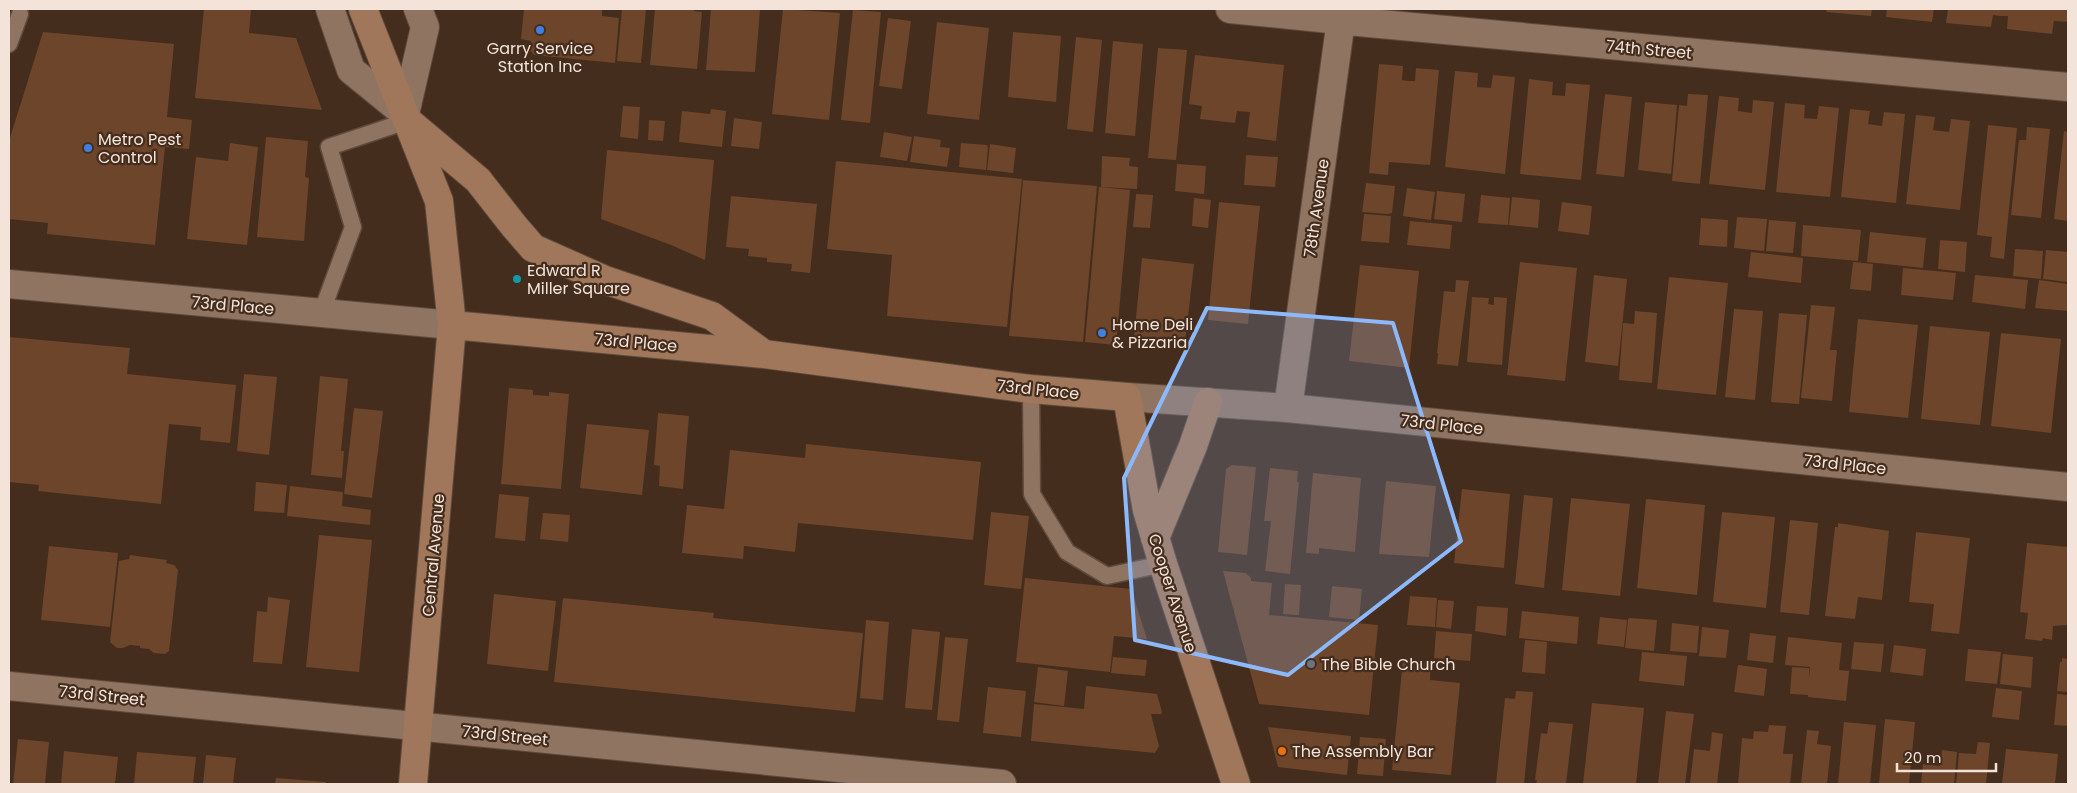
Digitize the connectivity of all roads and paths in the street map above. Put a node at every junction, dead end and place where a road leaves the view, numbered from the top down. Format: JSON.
{"nodes":[{"id":1,"x":330,"y":9,"type":"edge"},
{"id":2,"x":363,"y":9,"type":"edge"},
{"id":3,"x":418,"y":9,"type":"edge"},
{"id":4,"x":1230,"y":9,"type":"edge"},
{"id":5,"x":20,"y":14,"type":"dead end"},
{"id":6,"x":1343,"y":15,"type":"edge"},
{"id":7,"x":9,"y":44,"type":"edge"},
{"id":8,"x":2068,"y":87,"type":"edge"},
{"id":9,"x":406,"y":117,"type":"junction"},
{"id":10,"x":9,"y":284,"type":"edge"},
{"id":11,"x":321,"y":314,"type":"junction"},
{"id":12,"x":452,"y":325,"type":"junction"},
{"id":13,"x":764,"y":354,"type":"junction"},
{"id":14,"x":1031,"y":389,"type":"junction"},
{"id":15,"x":1127,"y":397,"type":"junction"},
{"id":16,"x":1208,"y":402,"type":"junction"},
{"id":17,"x":1288,"y":408,"type":"junction"},
{"id":18,"x":2068,"y":487,"type":"edge"},
{"id":19,"x":1155,"y":538,"type":"junction"},
{"id":20,"x":1163,"y":564,"type":"junction"},
{"id":21,"x":9,"y":686,"type":"edge"},
{"id":22,"x":419,"y":727,"type":"junction"},
{"id":23,"x":413,"y":784,"type":"edge"},
{"id":24,"x":1002,"y":784,"type":"edge"},
{"id":25,"x":1236,"y":784,"type":"edge"}],
"edges":[{"from":1,"to":9,"type":"street"},
{"from":2,"to":9,"type":"main road"},
{"from":3,"to":9,"type":"street"},
{"from":4,"to":6,"type":"street","name":"74th Street"},
{"from":5,"to":7,"type":"lane"},
{"from":6,"to":8,"type":"street","name":"74th Street"},
{"from":6,"to":17,"type":"street","name":"78th Avenue"},
{"from":9,"to":11,"type":"lane"},
{"from":9,"to":12,"type":"main road"},
{"from":9,"to":13,"type":"main road"},
{"from":10,"to":11,"type":"street","name":"73rd Place"},
{"from":11,"to":12,"type":"street","name":"73rd Place"},
{"from":12,"to":13,"type":"main road","name":"73rd Place"},
{"from":12,"to":22,"type":"main road","name":"Central Avenue"},
{"from":13,"to":14,"type":"main road","name":"73rd Place"},
{"from":14,"to":15,"type":"main road","name":"73rd Place"},
{"from":14,"to":20,"type":"lane"},
{"from":15,"to":16,"type":"street","name":"73rd Place"},
{"from":15,"to":19,"type":"main road","name":"Cooper Avenue"},
{"from":16,"to":17,"type":"street","name":"73rd Place"},
{"from":16,"to":19,"type":"main road"},
{"from":17,"to":18,"type":"street","name":"73rd Place"},
{"from":19,"to":20,"type":"main road","name":"Cooper Avenue"},
{"from":20,"to":25,"type":"main road","name":"Cooper Avenue"},
{"from":21,"to":22,"type":"street","name":"73rd Street"},
{"from":22,"to":23,"type":"main road","name":"Central Avenue"},
{"from":22,"to":24,"type":"street","name":"73rd Street"}]}
